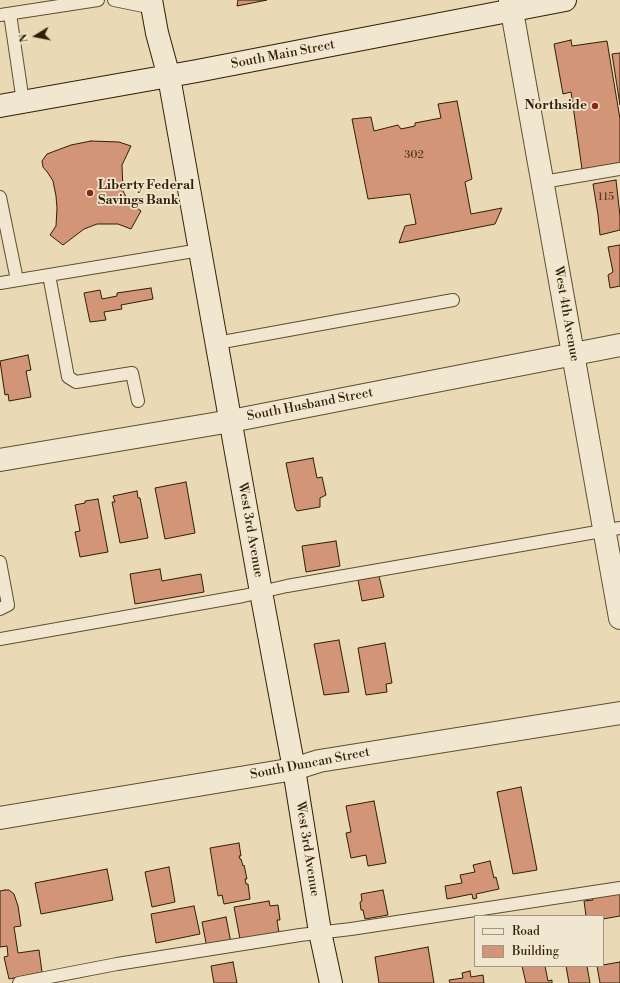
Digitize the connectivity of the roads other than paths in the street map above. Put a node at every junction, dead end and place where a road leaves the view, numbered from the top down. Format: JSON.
{"nodes":[{"id":1,"x":98,"y":0,"type":"edge"},
{"id":2,"x":114,"y":0,"type":"edge"},
{"id":3,"x":565,"y":0,"type":"edge"},
{"id":4,"x":152,"y":4,"type":"edge"},
{"id":5,"x":511,"y":5,"type":"edge"},
{"id":6,"x":5,"y":14,"type":"edge"},
{"id":7,"x":169,"y":77,"type":"junction"},
{"id":8,"x":23,"y":102,"type":"junction"},
{"id":9,"x":0,"y":106,"type":"edge"},
{"id":10,"x":620,"y":169,"type":"edge"},
{"id":11,"x":543,"y":182,"type":"junction"},
{"id":12,"x":0,"y":197,"type":"edge"},
{"id":13,"x":200,"y":250,"type":"junction"},
{"id":14,"x":49,"y":275,"type":"junction"},
{"id":15,"x":17,"y":280,"type":"junction"},
{"id":16,"x":0,"y":283,"type":"edge"},
{"id":17,"x":453,"y":300,"type":"dead end"},
{"id":18,"x":217,"y":344,"type":"junction"},
{"id":19,"x":620,"y":346,"type":"edge"},
{"id":20,"x":573,"y":354,"type":"junction"},
{"id":21,"x":138,"y":401,"type":"dead end"},
{"id":22,"x":231,"y":421,"type":"junction"},
{"id":23,"x":0,"y":460,"type":"edge"},
{"id":24,"x":612,"y":530,"type":"edge"},
{"id":25,"x":0,"y":562,"type":"edge"},
{"id":26,"x":261,"y":592,"type":"junction"},
{"id":27,"x":0,"y":609,"type":"edge"},
{"id":28,"x":620,"y":618,"type":"edge"},
{"id":29,"x":0,"y":639,"type":"edge"},
{"id":30,"x":620,"y":713,"type":"edge"},
{"id":31,"x":294,"y":769,"type":"junction"},
{"id":32,"x":0,"y":818,"type":"edge"},
{"id":33,"x":620,"y":888,"type":"edge"},
{"id":34,"x":320,"y":932,"type":"junction"},
{"id":35,"x":19,"y":983,"type":"edge"},
{"id":36,"x":331,"y":983,"type":"edge"}],
"edges":[{"from":1,"to":6,"type":"lane"},
{"from":2,"to":4,"type":"lane"},
{"from":3,"to":5,"type":"street","name":"South Main Street"},
{"from":4,"to":7,"type":"street","name":"West 3rd Avenue"},
{"from":5,"to":7,"type":"street","name":"South Main Street"},
{"from":5,"to":11,"type":"street","name":"West 4th Avenue"},
{"from":6,"to":8,"type":"lane"},
{"from":7,"to":8,"type":"street","name":"South Main Street"},
{"from":7,"to":13,"type":"street","name":"West 3rd Avenue"},
{"from":8,"to":9,"type":"street","name":"South Main Street"},
{"from":10,"to":11,"type":"lane"},
{"from":11,"to":20,"type":"street","name":"West 4th Avenue"},
{"from":12,"to":15,"type":"lane"},
{"from":13,"to":14,"type":"lane"},
{"from":13,"to":18,"type":"street","name":"West 3rd Avenue"},
{"from":14,"to":15,"type":"lane"},
{"from":14,"to":21,"type":"lane"},
{"from":15,"to":16,"type":"lane"},
{"from":17,"to":18,"type":"lane"},
{"from":18,"to":22,"type":"street","name":"West 3rd Avenue"},
{"from":19,"to":20,"type":"street","name":"South Husband Street"},
{"from":20,"to":22,"type":"street","name":"South Husband Street"},
{"from":20,"to":24,"type":"street","name":"West 4th Avenue"},
{"from":22,"to":23,"type":"street","name":"South Husband Street"},
{"from":22,"to":26,"type":"street","name":"West 3rd Avenue"},
{"from":24,"to":26,"type":"lane"},
{"from":24,"to":28,"type":"street","name":"West 4th Avenue"},
{"from":25,"to":27,"type":"lane"},
{"from":26,"to":29,"type":"lane"},
{"from":26,"to":31,"type":"street","name":"West 3rd Avenue"},
{"from":30,"to":31,"type":"street","name":"South Duncan Street"},
{"from":31,"to":32,"type":"street","name":"South Duncan Street"},
{"from":31,"to":34,"type":"street","name":"West 3rd Avenue"},
{"from":33,"to":34,"type":"lane"},
{"from":34,"to":35,"type":"lane"},
{"from":34,"to":36,"type":"street","name":"West 3rd Avenue"}]}
